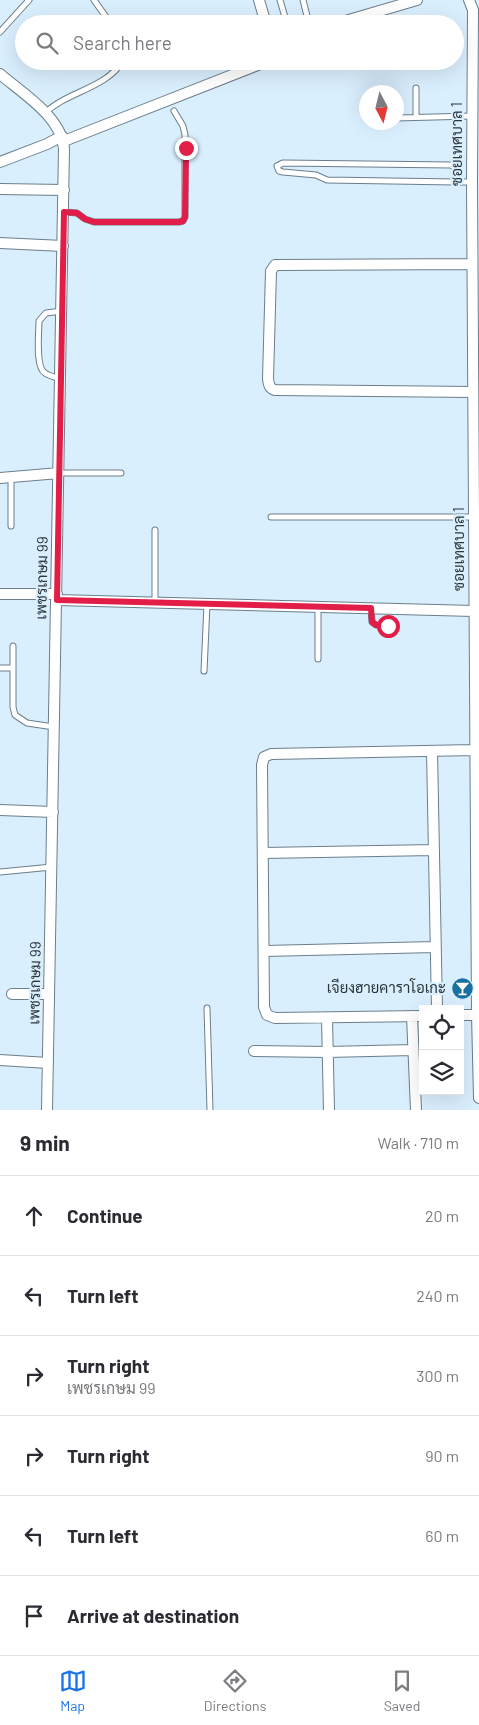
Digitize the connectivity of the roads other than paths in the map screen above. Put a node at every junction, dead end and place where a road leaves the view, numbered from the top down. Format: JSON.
{"nodes":[{"id":1,"x":29,"y":0,"type":"edge"},
{"id":2,"x":94,"y":0,"type":"edge"},
{"id":3,"x":259,"y":0,"type":"edge"},
{"id":4,"x":280,"y":0,"type":"edge"},
{"id":5,"x":303,"y":0,"type":"edge"},
{"id":6,"x":417,"y":0,"type":"edge"},
{"id":7,"x":470,"y":0,"type":"edge"},
{"id":8,"x":15,"y":15,"type":"edge"},
{"id":9,"x":15,"y":15,"type":"edge"},
{"id":10,"x":105,"y":15,"type":"edge"},
{"id":11,"x":263,"y":15,"type":"edge"},
{"id":12,"x":284,"y":15,"type":"edge"},
{"id":13,"x":306,"y":15,"type":"edge"},
{"id":14,"x":366,"y":15,"type":"edge"},
{"id":15,"x":0,"y":32,"type":"edge"},
{"id":16,"x":116,"y":70,"type":"edge"},
{"id":17,"x":244,"y":70,"type":"edge"},
{"id":18,"x":0,"y":74,"type":"edge"},
{"id":19,"x":416,"y":88,"type":"dead end"},
{"id":20,"x":174,"y":111,"type":"dead end"},
{"id":21,"x":45,"y":113,"type":"junction"},
{"id":22,"x":472,"y":116,"type":"junction"},
{"id":23,"x":416,"y":117,"type":"junction"},
{"id":24,"x":404,"y":118,"type":"edge"},
{"id":25,"x":63,"y":139,"type":"junction"},
{"id":26,"x":476,"y":150,"type":"edge"},
{"id":27,"x":0,"y":162,"type":"edge"},
{"id":28,"x":456,"y":182,"type":"junction"},
{"id":29,"x":472,"y":182,"type":"junction"},
{"id":30,"x":0,"y":189,"type":"edge"},
{"id":31,"x":64,"y":190,"type":"junction"},
{"id":32,"x":64,"y":212,"type":"junction"},
{"id":33,"x":0,"y":243,"type":"edge"},
{"id":34,"x":63,"y":246,"type":"junction"},
{"id":35,"x":476,"y":264,"type":"edge"},
{"id":36,"x":62,"y":311,"type":"junction"},
{"id":37,"x":476,"y":318,"type":"edge"},
{"id":38,"x":476,"y":358,"type":"edge"},
{"id":39,"x":61,"y":379,"type":"junction"},
{"id":40,"x":473,"y":392,"type":"junction"},
{"id":41,"x":476,"y":443,"type":"edge"},
{"id":42,"x":476,"y":462,"type":"edge"},
{"id":43,"x":59,"y":473,"type":"junction"},
{"id":44,"x":121,"y":473,"type":"dead end"},
{"id":45,"x":5,"y":478,"type":"edge"},
{"id":46,"x":271,"y":517,"type":"dead end"},
{"id":47,"x":474,"y":517,"type":"junction"},
{"id":48,"x":11,"y":526,"type":"dead end"},
{"id":49,"x":155,"y":530,"type":"dead end"},
{"id":50,"x":476,"y":585,"type":"edge"},
{"id":51,"x":0,"y":594,"type":"edge"},
{"id":52,"x":57,"y":597,"type":"junction"},
{"id":53,"x":155,"y":602,"type":"junction"},
{"id":54,"x":207,"y":604,"type":"junction"},
{"id":55,"x":318,"y":607,"type":"junction"},
{"id":56,"x":371,"y":608,"type":"junction"},
{"id":57,"x":474,"y":610,"type":"junction"},
{"id":58,"x":388,"y":626,"type":"dead end"},
{"id":59,"x":13,"y":646,"type":"dead end"},
{"id":60,"x":318,"y":659,"type":"dead end"},
{"id":61,"x":0,"y":668,"type":"edge"},
{"id":62,"x":13,"y":668,"type":"junction"},
{"id":63,"x":204,"y":671,"type":"dead end"},
{"id":64,"x":477,"y":697,"type":"edge"},
{"id":65,"x":477,"y":712,"type":"edge"},
{"id":66,"x":55,"y":727,"type":"junction"},
{"id":67,"x":477,"y":731,"type":"edge"},
{"id":68,"x":475,"y":750,"type":"junction"},
{"id":69,"x":432,"y":751,"type":"junction"},
{"id":70,"x":477,"y":796,"type":"edge"},
{"id":71,"x":0,"y":810,"type":"edge"},
{"id":72,"x":53,"y":812,"type":"junction"},
{"id":73,"x":434,"y":850,"type":"junction"},
{"id":74,"x":263,"y":853,"type":"junction"},
{"id":75,"x":52,"y":866,"type":"junction"},
{"id":76,"x":0,"y":872,"type":"edge"},
{"id":77,"x":435,"y":947,"type":"junction"},
{"id":78,"x":264,"y":951,"type":"junction"},
{"id":79,"x":12,"y":994,"type":"dead end"},
{"id":80,"x":49,"y":994,"type":"junction"},
{"id":81,"x":436,"y":1005,"type":"edge"},
{"id":82,"x":207,"y":1008,"type":"dead end"},
{"id":83,"x":464,"y":1015,"type":"edge"},
{"id":84,"x":477,"y":1015,"type":"junction"},
{"id":85,"x":418,"y":1016,"type":"edge"},
{"id":86,"x":327,"y":1018,"type":"junction"},
{"id":87,"x":413,"y":1050,"type":"junction"},
{"id":88,"x":254,"y":1051,"type":"dead end"},
{"id":89,"x":327,"y":1052,"type":"junction"},
{"id":90,"x":0,"y":1060,"type":"edge"},
{"id":91,"x":48,"y":1063,"type":"junction"},
{"id":92,"x":479,"y":1098,"type":"edge"},
{"id":93,"x":47,"y":1110,"type":"edge"},
{"id":94,"x":210,"y":1110,"type":"edge"},
{"id":95,"x":329,"y":1110,"type":"edge"},
{"id":96,"x":416,"y":1110,"type":"edge"}],
"edges":[{"from":1,"to":8,"type":"lane"},
{"from":2,"to":10,"type":"lane"},
{"from":3,"to":11,"type":"street"},
{"from":4,"to":12,"type":"lane"},
{"from":5,"to":13,"type":"lane"},
{"from":6,"to":14,"type":"street"},
{"from":7,"to":22,"type":"street","name":"ซอยเทศบาล 1"},
{"from":9,"to":15,"type":"lane"},
{"from":16,"to":21,"type":"lane"},
{"from":17,"to":25,"type":"street"},
{"from":18,"to":21,"type":"street"},
{"from":19,"to":23,"type":"lane"},
{"from":20,"to":32,"type":"lane"},
{"from":21,"to":25,"type":"street"},
{"from":22,"to":23,"type":"lane"},
{"from":22,"to":26,"type":"street","name":"ซอยเทศบาล 1"},
{"from":23,"to":24,"type":"lane"},
{"from":25,"to":27,"type":"street"},
{"from":25,"to":31,"type":"street","name":"เพชรเกษม 99"},
{"from":26,"to":29,"type":"street","name":"ซอยเทศบาล 1"},
{"from":28,"to":28,"type":"lane"},
{"from":28,"to":29,"type":"lane"},
{"from":29,"to":35,"type":"street","name":"ซอยเทศบาล 1"},
{"from":30,"to":31,"type":"street"},
{"from":31,"to":32,"type":"street","name":"เพชรเกษม 99"},
{"from":32,"to":34,"type":"street","name":"เพชรเกษม 99"},
{"from":33,"to":34,"type":"street"},
{"from":34,"to":36,"type":"street","name":"เพชรเกษม 99"},
{"from":35,"to":37,"type":"street","name":"ซอยเทศบาล 1"},
{"from":35,"to":40,"type":"street"},
{"from":36,"to":39,"type":"street","name":"เพชรเกษม 99"},
{"from":36,"to":39,"type":"lane"},
{"from":37,"to":38,"type":"street","name":"ซอยเทศบาล 1"},
{"from":38,"to":40,"type":"street","name":"ซอยเทศบาล 1"},
{"from":39,"to":43,"type":"street","name":"เพชรเกษม 99"},
{"from":40,"to":41,"type":"street","name":"ซอยเทศบาล 1"},
{"from":41,"to":42,"type":"street","name":"ซอยเทศบาล 1"},
{"from":42,"to":47,"type":"street","name":"ซอยเทศบาล 1"},
{"from":43,"to":44,"type":"lane"},
{"from":43,"to":45,"type":"street"},
{"from":43,"to":52,"type":"street","name":"เพชรเกษม 99"},
{"from":45,"to":48,"type":"lane"},
{"from":46,"to":47,"type":"lane"},
{"from":47,"to":50,"type":"street","name":"ซอยเทศบาล 1"},
{"from":49,"to":53,"type":"lane"},
{"from":50,"to":57,"type":"street","name":"ซอยเทศบาล 1"},
{"from":51,"to":52,"type":"street"},
{"from":52,"to":53,"type":"street"},
{"from":52,"to":66,"type":"street","name":"เพชรเกษม 99"},
{"from":53,"to":54,"type":"street"},
{"from":54,"to":55,"type":"street"},
{"from":54,"to":63,"type":"lane"},
{"from":55,"to":56,"type":"street"},
{"from":55,"to":60,"type":"lane"},
{"from":56,"to":57,"type":"street"},
{"from":56,"to":58,"type":"lane"},
{"from":57,"to":64,"type":"street","name":"ซอยเทศบาล 1"},
{"from":59,"to":62,"type":"lane"},
{"from":61,"to":62,"type":"lane"},
{"from":62,"to":66,"type":"lane"},
{"from":64,"to":65,"type":"street","name":"ซอยเทศบาล 1"},
{"from":65,"to":67,"type":"street","name":"ซอยเทศบาล 1"},
{"from":66,"to":72,"type":"street","name":"เพชรเกษม 99"},
{"from":67,"to":68,"type":"street","name":"ซอยเทศบาล 1"},
{"from":68,"to":69,"type":"street"},
{"from":68,"to":70,"type":"street","name":"ซอยเทศบาล 1"},
{"from":69,"to":73,"type":"street"},
{"from":69,"to":74,"type":"street"},
{"from":70,"to":84,"type":"street","name":"ซอยเทศบาล 1"},
{"from":71,"to":72,"type":"street"},
{"from":72,"to":75,"type":"street","name":"เพชรเกษม 99"},
{"from":73,"to":74,"type":"street"},
{"from":73,"to":77,"type":"street"},
{"from":74,"to":78,"type":"street"},
{"from":75,"to":76,"type":"lane"},
{"from":75,"to":80,"type":"street","name":"เพชรเกษม 99"},
{"from":77,"to":78,"type":"street"},
{"from":77,"to":81,"type":"street"},
{"from":78,"to":86,"type":"street"},
{"from":79,"to":80,"type":"street"},
{"from":80,"to":91,"type":"street","name":"เพชรเกษม 99"},
{"from":82,"to":94,"type":"lane"},
{"from":83,"to":84,"type":"street"},
{"from":84,"to":92,"type":"street","name":"ซอยเทศบาล 1"},
{"from":85,"to":86,"type":"street"},
{"from":85,"to":87,"type":"street"},
{"from":86,"to":89,"type":"street"},
{"from":87,"to":89,"type":"street"},
{"from":87,"to":96,"type":"street"},
{"from":88,"to":89,"type":"street"},
{"from":89,"to":95,"type":"street"},
{"from":90,"to":91,"type":"street"},
{"from":91,"to":93,"type":"street","name":"เพชรเกษม 99"}]}
